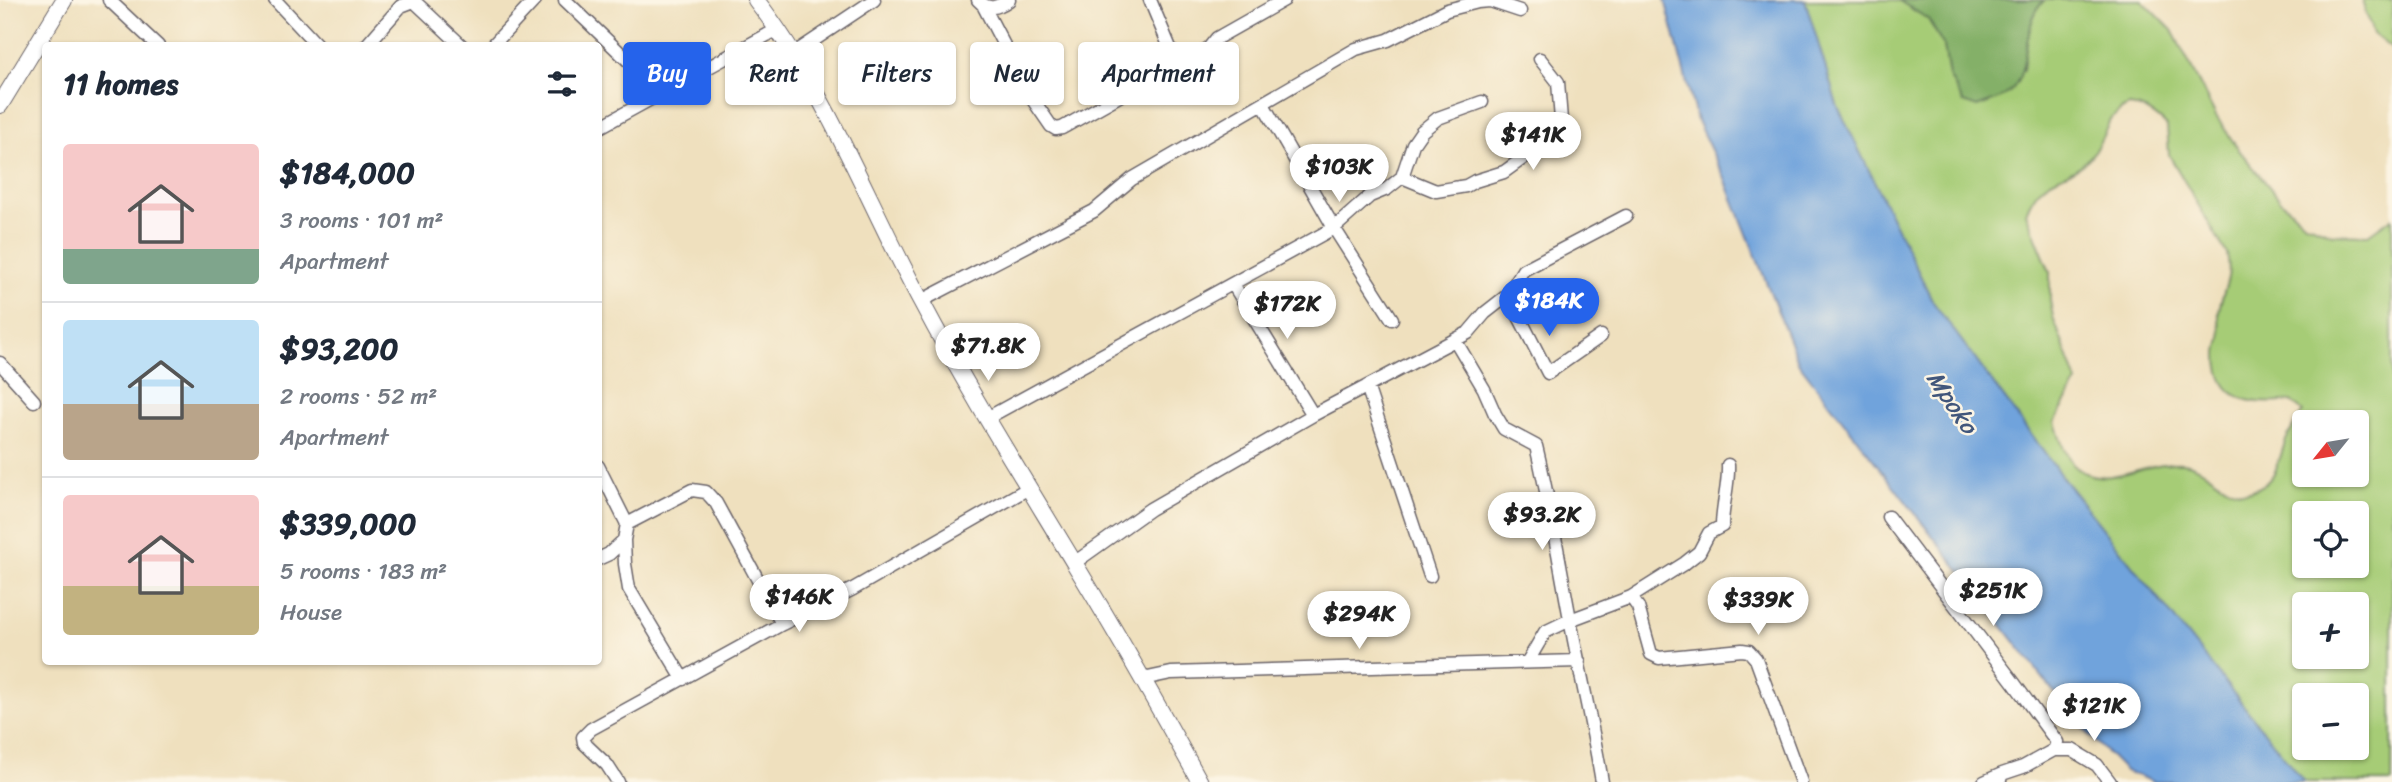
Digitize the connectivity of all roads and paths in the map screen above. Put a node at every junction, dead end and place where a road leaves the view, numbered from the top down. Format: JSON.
{"nodes":[{"id":1,"x":64,"y":0,"type":"edge"},
{"id":2,"x":109,"y":0,"type":"edge"},
{"id":3,"x":275,"y":0,"type":"edge"},
{"id":4,"x":535,"y":0,"type":"edge"},
{"id":5,"x":565,"y":0,"type":"edge"},
{"id":6,"x":755,"y":0,"type":"edge"},
{"id":7,"x":874,"y":0,"type":"edge"},
{"id":8,"x":1009,"y":0,"type":"edge"},
{"id":9,"x":1150,"y":0,"type":"edge"},
{"id":10,"x":1284,"y":0,"type":"edge"},
{"id":11,"x":414,"y":1,"type":"edge"},
{"id":12,"x":981,"y":3,"type":"edge"},
{"id":13,"x":1448,"y":5,"type":"edge"},
{"id":14,"x":1520,"y":11,"type":"dead end"},
{"id":15,"x":778,"y":29,"type":"junction"},
{"id":16,"x":154,"y":42,"type":"edge"},
{"id":17,"x":314,"y":42,"type":"edge"},
{"id":18,"x":370,"y":42,"type":"edge"},
{"id":19,"x":458,"y":42,"type":"edge"},
{"id":20,"x":496,"y":42,"type":"edge"},
{"id":21,"x":786,"y":42,"type":"edge"},
{"id":22,"x":811,"y":42,"type":"edge"},
{"id":23,"x":1168,"y":42,"type":"edge"},
{"id":24,"x":1214,"y":42,"type":"edge"},
{"id":25,"x":623,"y":56,"type":"edge"},
{"id":26,"x":1540,"y":59,"type":"dead end"},
{"id":27,"x":711,"y":66,"type":"edge"},
{"id":28,"x":1482,"y":102,"type":"dead end"},
{"id":29,"x":1263,"y":104,"type":"junction"},
{"id":30,"x":640,"y":105,"type":"edge"},
{"id":31,"x":821,"y":105,"type":"edge"},
{"id":32,"x":1103,"y":105,"type":"edge"},
{"id":33,"x":0,"y":106,"type":"edge"},
{"id":34,"x":602,"y":126,"type":"edge"},
{"id":35,"x":1402,"y":177,"type":"junction"},
{"id":36,"x":1626,"y":216,"type":"dead end"},
{"id":37,"x":1334,"y":228,"type":"junction"},
{"id":38,"x":1233,"y":284,"type":"junction"},
{"id":39,"x":1508,"y":295,"type":"junction"},
{"id":40,"x":921,"y":301,"type":"junction"},
{"id":41,"x":1392,"y":319,"type":"dead end"},
{"id":42,"x":1601,"y":336,"type":"dead end"},
{"id":43,"x":1455,"y":340,"type":"junction"},
{"id":44,"x":0,"y":363,"type":"edge"},
{"id":45,"x":1367,"y":386,"type":"junction"},
{"id":46,"x":34,"y":401,"type":"dead end"},
{"id":47,"x":1313,"y":415,"type":"junction"},
{"id":48,"x":987,"y":418,"type":"junction"},
{"id":49,"x":1728,"y":465,"type":"dead end"},
{"id":50,"x":602,"y":474,"type":"edge"},
{"id":51,"x":1027,"y":489,"type":"junction"},
{"id":52,"x":1888,"y":517,"type":"dead end"},
{"id":53,"x":627,"y":524,"type":"junction"},
{"id":54,"x":624,"y":540,"type":"junction"},
{"id":55,"x":602,"y":557,"type":"edge"},
{"id":56,"x":1074,"y":563,"type":"junction"},
{"id":57,"x":1430,"y":576,"type":"dead end"},
{"id":58,"x":1631,"y":597,"type":"junction"},
{"id":59,"x":1570,"y":620,"type":"junction"},
{"id":60,"x":782,"y":624,"type":"junction"},
{"id":61,"x":1528,"y":661,"type":"junction"},
{"id":62,"x":1579,"y":662,"type":"junction"},
{"id":63,"x":683,"y":679,"type":"junction"},
{"id":64,"x":1143,"y":679,"type":"junction"},
{"id":65,"x":2054,"y":750,"type":"junction"},
{"id":66,"x":2001,"y":778,"type":"edge"},
{"id":67,"x":618,"y":782,"type":"edge"},
{"id":68,"x":1200,"y":782,"type":"edge"},
{"id":69,"x":1602,"y":782,"type":"edge"},
{"id":70,"x":1801,"y":782,"type":"edge"},
{"id":71,"x":1984,"y":782,"type":"edge"},
{"id":72,"x":2110,"y":782,"type":"edge"}],
"edges":[{"from":1,"to":33,"type":"street"},
{"from":2,"to":16,"type":"street"},
{"from":3,"to":17,"type":"street"},
{"from":4,"to":20,"type":"street"},
{"from":5,"to":25,"type":"street"},
{"from":6,"to":15,"type":"street"},
{"from":7,"to":22,"type":"street"},
{"from":8,"to":12,"type":"street"},
{"from":9,"to":23,"type":"street"},
{"from":10,"to":24,"type":"street"},
{"from":11,"to":18,"type":"street"},
{"from":11,"to":19,"type":"street"},
{"from":12,"to":32,"type":"street"},
{"from":13,"to":14,"type":"street"},
{"from":13,"to":29,"type":"street"},
{"from":15,"to":21,"type":"street"},
{"from":15,"to":27,"type":"street"},
{"from":26,"to":35,"type":"street"},
{"from":28,"to":35,"type":"street"},
{"from":29,"to":37,"type":"street"},
{"from":29,"to":40,"type":"street"},
{"from":30,"to":34,"type":"street"},
{"from":31,"to":40,"type":"street"},
{"from":35,"to":37,"type":"street"},
{"from":36,"to":39,"type":"street"},
{"from":37,"to":38,"type":"street"},
{"from":37,"to":41,"type":"street"},
{"from":38,"to":47,"type":"street"},
{"from":38,"to":48,"type":"street"},
{"from":39,"to":42,"type":"street"},
{"from":39,"to":43,"type":"street"},
{"from":40,"to":48,"type":"street"},
{"from":43,"to":45,"type":"street"},
{"from":43,"to":59,"type":"street"},
{"from":44,"to":46,"type":"street"},
{"from":45,"to":47,"type":"street"},
{"from":45,"to":57,"type":"street"},
{"from":47,"to":56,"type":"street"},
{"from":48,"to":51,"type":"street"},
{"from":49,"to":58,"type":"street"},
{"from":50,"to":53,"type":"street"},
{"from":51,"to":56,"type":"street"},
{"from":51,"to":60,"type":"street"},
{"from":52,"to":65,"type":"street"},
{"from":53,"to":54,"type":"street"},
{"from":53,"to":60,"type":"street"},
{"from":54,"to":55,"type":"street"},
{"from":54,"to":63,"type":"street"},
{"from":56,"to":64,"type":"street"},
{"from":58,"to":59,"type":"street"},
{"from":58,"to":70,"type":"street"},
{"from":59,"to":61,"type":"street"},
{"from":59,"to":62,"type":"street"},
{"from":60,"to":63,"type":"street"},
{"from":61,"to":62,"type":"street"},
{"from":61,"to":64,"type":"street"},
{"from":62,"to":69,"type":"street"},
{"from":63,"to":67,"type":"street"},
{"from":64,"to":68,"type":"street"},
{"from":65,"to":66,"type":"street"},
{"from":65,"to":72,"type":"street"},
{"from":66,"to":71,"type":"street"}]}
